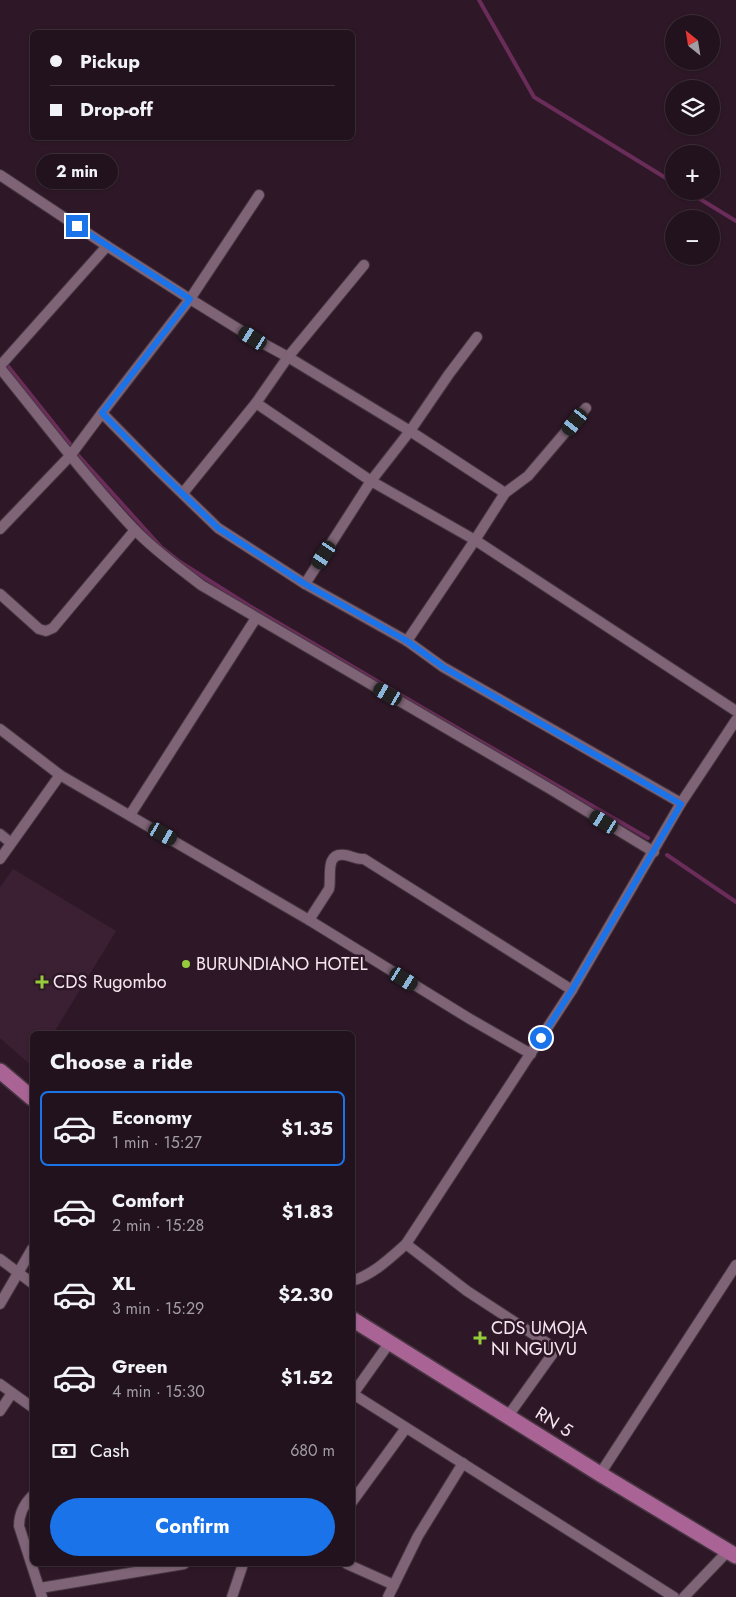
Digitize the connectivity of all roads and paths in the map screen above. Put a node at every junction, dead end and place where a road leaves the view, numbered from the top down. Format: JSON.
{"nodes":[{"id":1,"x":0,"y":175,"type":"edge"},
{"id":2,"x":259,"y":195,"type":"dead end"},
{"id":3,"x":107,"y":246,"type":"junction"},
{"id":4,"x":364,"y":265,"type":"dead end"},
{"id":5,"x":190,"y":299,"type":"junction"},
{"id":6,"x":477,"y":337,"type":"dead end"},
{"id":7,"x":288,"y":357,"type":"junction"},
{"id":8,"x":0,"y":367,"type":"edge"},
{"id":9,"x":256,"y":403,"type":"junction"},
{"id":10,"x":586,"y":408,"type":"dead end"},
{"id":11,"x":102,"y":413,"type":"junction"},
{"id":12,"x":410,"y":431,"type":"junction"},
{"id":13,"x":70,"y":456,"type":"junction"},
{"id":14,"x":371,"y":481,"type":"junction"},
{"id":15,"x":183,"y":493,"type":"junction"},
{"id":16,"x":505,"y":493,"type":"junction"},
{"id":17,"x":0,"y":529,"type":"edge"},
{"id":18,"x":135,"y":530,"type":"junction"},
{"id":19,"x":476,"y":540,"type":"junction"},
{"id":20,"x":305,"y":584,"type":"junction"},
{"id":21,"x":0,"y":594,"type":"edge"},
{"id":22,"x":256,"y":618,"type":"junction"},
{"id":23,"x":407,"y":641,"type":"junction"},
{"id":24,"x":736,"y":711,"type":"edge"},
{"id":25,"x":736,"y":720,"type":"edge"},
{"id":26,"x":0,"y":729,"type":"edge"},
{"id":27,"x":60,"y":775,"type":"junction"},
{"id":28,"x":681,"y":804,"type":"junction"},
{"id":29,"x":130,"y":816,"type":"junction"},
{"id":30,"x":0,"y":834,"type":"edge"},
{"id":31,"x":11,"y":843,"type":"junction"},
{"id":32,"x":654,"y":852,"type":"junction"},
{"id":33,"x":0,"y":859,"type":"edge"},
{"id":34,"x":309,"y":920,"type":"junction"},
{"id":35,"x":572,"y":990,"type":"junction"},
{"id":36,"x":531,"y":1054,"type":"junction"},
{"id":37,"x":0,"y":1071,"type":"edge"},
{"id":38,"x":30,"y":1096,"type":"edge"},
{"id":39,"x":406,"y":1244,"type":"junction"},
{"id":40,"x":30,"y":1254,"type":"edge"},
{"id":41,"x":0,"y":1260,"type":"edge"},
{"id":42,"x":736,"y":1265,"type":"edge"},
{"id":43,"x":19,"y":1273,"type":"junction"},
{"id":44,"x":355,"y":1280,"type":"edge"},
{"id":45,"x":30,"y":1281,"type":"edge"},
{"id":46,"x":0,"y":1304,"type":"edge"},
{"id":47,"x":355,"y":1321,"type":"edge"},
{"id":48,"x":390,"y":1342,"type":"junction"},
{"id":49,"x":0,"y":1384,"type":"edge"},
{"id":50,"x":355,"y":1391,"type":"edge"},
{"id":51,"x":12,"y":1393,"type":"junction"},
{"id":52,"x":355,"y":1395,"type":"edge"},
{"id":53,"x":30,"y":1406,"type":"edge"},
{"id":54,"x":0,"y":1411,"type":"edge"},
{"id":55,"x":508,"y":1416,"type":"junction"},
{"id":56,"x":406,"y":1428,"type":"junction"},
{"id":57,"x":463,"y":1463,"type":"junction"},
{"id":58,"x":600,"y":1474,"type":"junction"},
{"id":59,"x":30,"y":1498,"type":"edge"},
{"id":60,"x":355,"y":1498,"type":"edge"},
{"id":61,"x":732,"y":1553,"type":"edge"},
{"id":62,"x":30,"y":1559,"type":"edge"},
{"id":63,"x":32,"y":1566,"type":"edge"},
{"id":64,"x":174,"y":1566,"type":"edge"},
{"id":65,"x":242,"y":1566,"type":"edge"},
{"id":66,"x":352,"y":1566,"type":"edge"},
{"id":67,"x":394,"y":1584,"type":"junction"},
{"id":68,"x":41,"y":1592,"type":"edge"},
{"id":69,"x":232,"y":1597,"type":"edge"},
{"id":70,"x":388,"y":1597,"type":"edge"},
{"id":71,"x":674,"y":1597,"type":"edge"},
{"id":72,"x":684,"y":1597,"type":"edge"}],
"edges":[{"from":1,"to":3,"type":"street"},
{"from":2,"to":5,"type":"street"},
{"from":3,"to":5,"type":"street"},
{"from":3,"to":8,"type":"street"},
{"from":4,"to":7,"type":"street"},
{"from":5,"to":7,"type":"street"},
{"from":5,"to":11,"type":"street"},
{"from":6,"to":12,"type":"street"},
{"from":7,"to":9,"type":"street"},
{"from":7,"to":12,"type":"street"},
{"from":8,"to":13,"type":"street"},
{"from":9,"to":14,"type":"street"},
{"from":9,"to":15,"type":"street"},
{"from":10,"to":16,"type":"street"},
{"from":11,"to":13,"type":"street"},
{"from":11,"to":15,"type":"street"},
{"from":12,"to":14,"type":"street"},
{"from":12,"to":16,"type":"street"},
{"from":13,"to":17,"type":"street"},
{"from":13,"to":18,"type":"street"},
{"from":14,"to":19,"type":"street"},
{"from":14,"to":20,"type":"street"},
{"from":15,"to":20,"type":"street"},
{"from":16,"to":19,"type":"street"},
{"from":18,"to":21,"type":"street"},
{"from":18,"to":22,"type":"street"},
{"from":19,"to":23,"type":"street"},
{"from":19,"to":24,"type":"street"},
{"from":20,"to":23,"type":"street"},
{"from":22,"to":29,"type":"street"},
{"from":22,"to":32,"type":"street"},
{"from":23,"to":28,"type":"street"},
{"from":25,"to":28,"type":"street"},
{"from":26,"to":27,"type":"street"},
{"from":27,"to":29,"type":"street"},
{"from":27,"to":31,"type":"street"},
{"from":28,"to":32,"type":"street"},
{"from":29,"to":34,"type":"street"},
{"from":30,"to":31,"type":"street"},
{"from":31,"to":33,"type":"street"},
{"from":32,"to":35,"type":"street"},
{"from":34,"to":35,"type":"street"},
{"from":34,"to":36,"type":"street"},
{"from":35,"to":36,"type":"street"},
{"from":36,"to":39,"type":"street"},
{"from":37,"to":38,"type":"main road"},
{"from":39,"to":44,"type":"street"},
{"from":39,"to":55,"type":"street"},
{"from":40,"to":43,"type":"street"},
{"from":41,"to":43,"type":"street"},
{"from":42,"to":58,"type":"street"},
{"from":43,"to":45,"type":"street"},
{"from":43,"to":46,"type":"street"},
{"from":47,"to":48,"type":"main road","name":"RN 5","number":"RN 5"},
{"from":48,"to":50,"type":"street"},
{"from":48,"to":55,"type":"main road","name":"RN 5","number":"RN 5"},
{"from":49,"to":51,"type":"street"},
{"from":51,"to":53,"type":"street"},
{"from":51,"to":54,"type":"street"},
{"from":52,"to":56,"type":"street"},
{"from":55,"to":58,"type":"main road","name":"RN 5","number":"RN 5"},
{"from":56,"to":57,"type":"street"},
{"from":56,"to":60,"type":"street"},
{"from":57,"to":67,"type":"street"},
{"from":57,"to":71,"type":"street"},
{"from":58,"to":61,"type":"main road","name":"RN 5","number":"RN 5"},
{"from":59,"to":62,"type":"street"},
{"from":61,"to":72,"type":"street"},
{"from":63,"to":68,"type":"street"},
{"from":64,"to":68,"type":"street"},
{"from":65,"to":69,"type":"street"},
{"from":66,"to":67,"type":"street"},
{"from":67,"to":70,"type":"street"}]}
